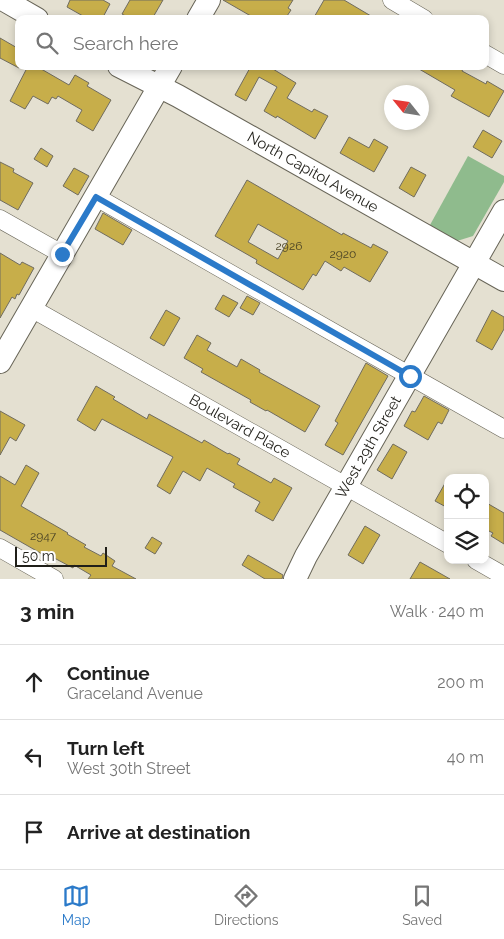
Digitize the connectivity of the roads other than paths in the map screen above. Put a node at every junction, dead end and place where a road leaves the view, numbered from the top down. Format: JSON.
{"nodes":[{"id":1,"x":4,"y":0,"type":"edge"},
{"id":2,"x":209,"y":0,"type":"edge"},
{"id":3,"x":392,"y":0,"type":"edge"},
{"id":4,"x":30,"y":15,"type":"edge"},
{"id":5,"x":200,"y":15,"type":"edge"},
{"id":6,"x":417,"y":15,"type":"edge"},
{"id":7,"x":489,"y":56,"type":"edge"},
{"id":8,"x":504,"y":65,"type":"edge"},
{"id":9,"x":127,"y":70,"type":"edge"},
{"id":10,"x":169,"y":70,"type":"edge"},
{"id":11,"x":159,"y":87,"type":"junction"},
{"id":12,"x":96,"y":197,"type":"junction"},
{"id":13,"x":504,"y":212,"type":"edge"},
{"id":14,"x":0,"y":219,"type":"edge"},
{"id":15,"x":62,"y":254,"type":"junction"},
{"id":16,"x":475,"y":264,"type":"junction"},
{"id":17,"x":504,"y":280,"type":"edge"},
{"id":18,"x":31,"y":308,"type":"junction"},
{"id":19,"x":0,"y":362,"type":"edge"},
{"id":20,"x":410,"y":376,"type":"junction"},
{"id":21,"x":504,"y":429,"type":"edge"},
{"id":22,"x":347,"y":487,"type":"junction"},
{"id":23,"x":444,"y":542,"type":"edge"},
{"id":24,"x":0,"y":548,"type":"edge"},
{"id":25,"x":483,"y":564,"type":"edge"},
{"id":26,"x":504,"y":576,"type":"edge"},
{"id":27,"x":54,"y":579,"type":"edge"},
{"id":28,"x":295,"y":579,"type":"edge"}],
"edges":[{"from":1,"to":4,"type":"main road"},
{"from":2,"to":5,"type":"main road"},
{"from":3,"to":6,"type":"street"},
{"from":7,"to":8,"type":"street"},
{"from":9,"to":11,"type":"main road","name":"North Capitol Avenue"},
{"from":10,"to":11,"type":"main road"},
{"from":11,"to":12,"type":"main road"},
{"from":11,"to":16,"type":"main road","name":"North Capitol Avenue"},
{"from":12,"to":15,"type":"main road"},
{"from":12,"to":20,"type":"street"},
{"from":13,"to":16,"type":"main road","name":"West 29th Street"},
{"from":14,"to":15,"type":"street"},
{"from":15,"to":18,"type":"main road"},
{"from":16,"to":17,"type":"main road","name":"North Capitol Avenue"},
{"from":16,"to":20,"type":"main road","name":"West 29th Street"},
{"from":18,"to":19,"type":"main road"},
{"from":18,"to":22,"type":"street","name":"Boulevard Place"},
{"from":20,"to":21,"type":"street"},
{"from":20,"to":22,"type":"main road","name":"West 29th Street"},
{"from":22,"to":23,"type":"street","name":"Boulevard Place"},
{"from":22,"to":28,"type":"main road","name":"West 29th Street"},
{"from":24,"to":27,"type":"street"},
{"from":25,"to":26,"type":"street"}]}
